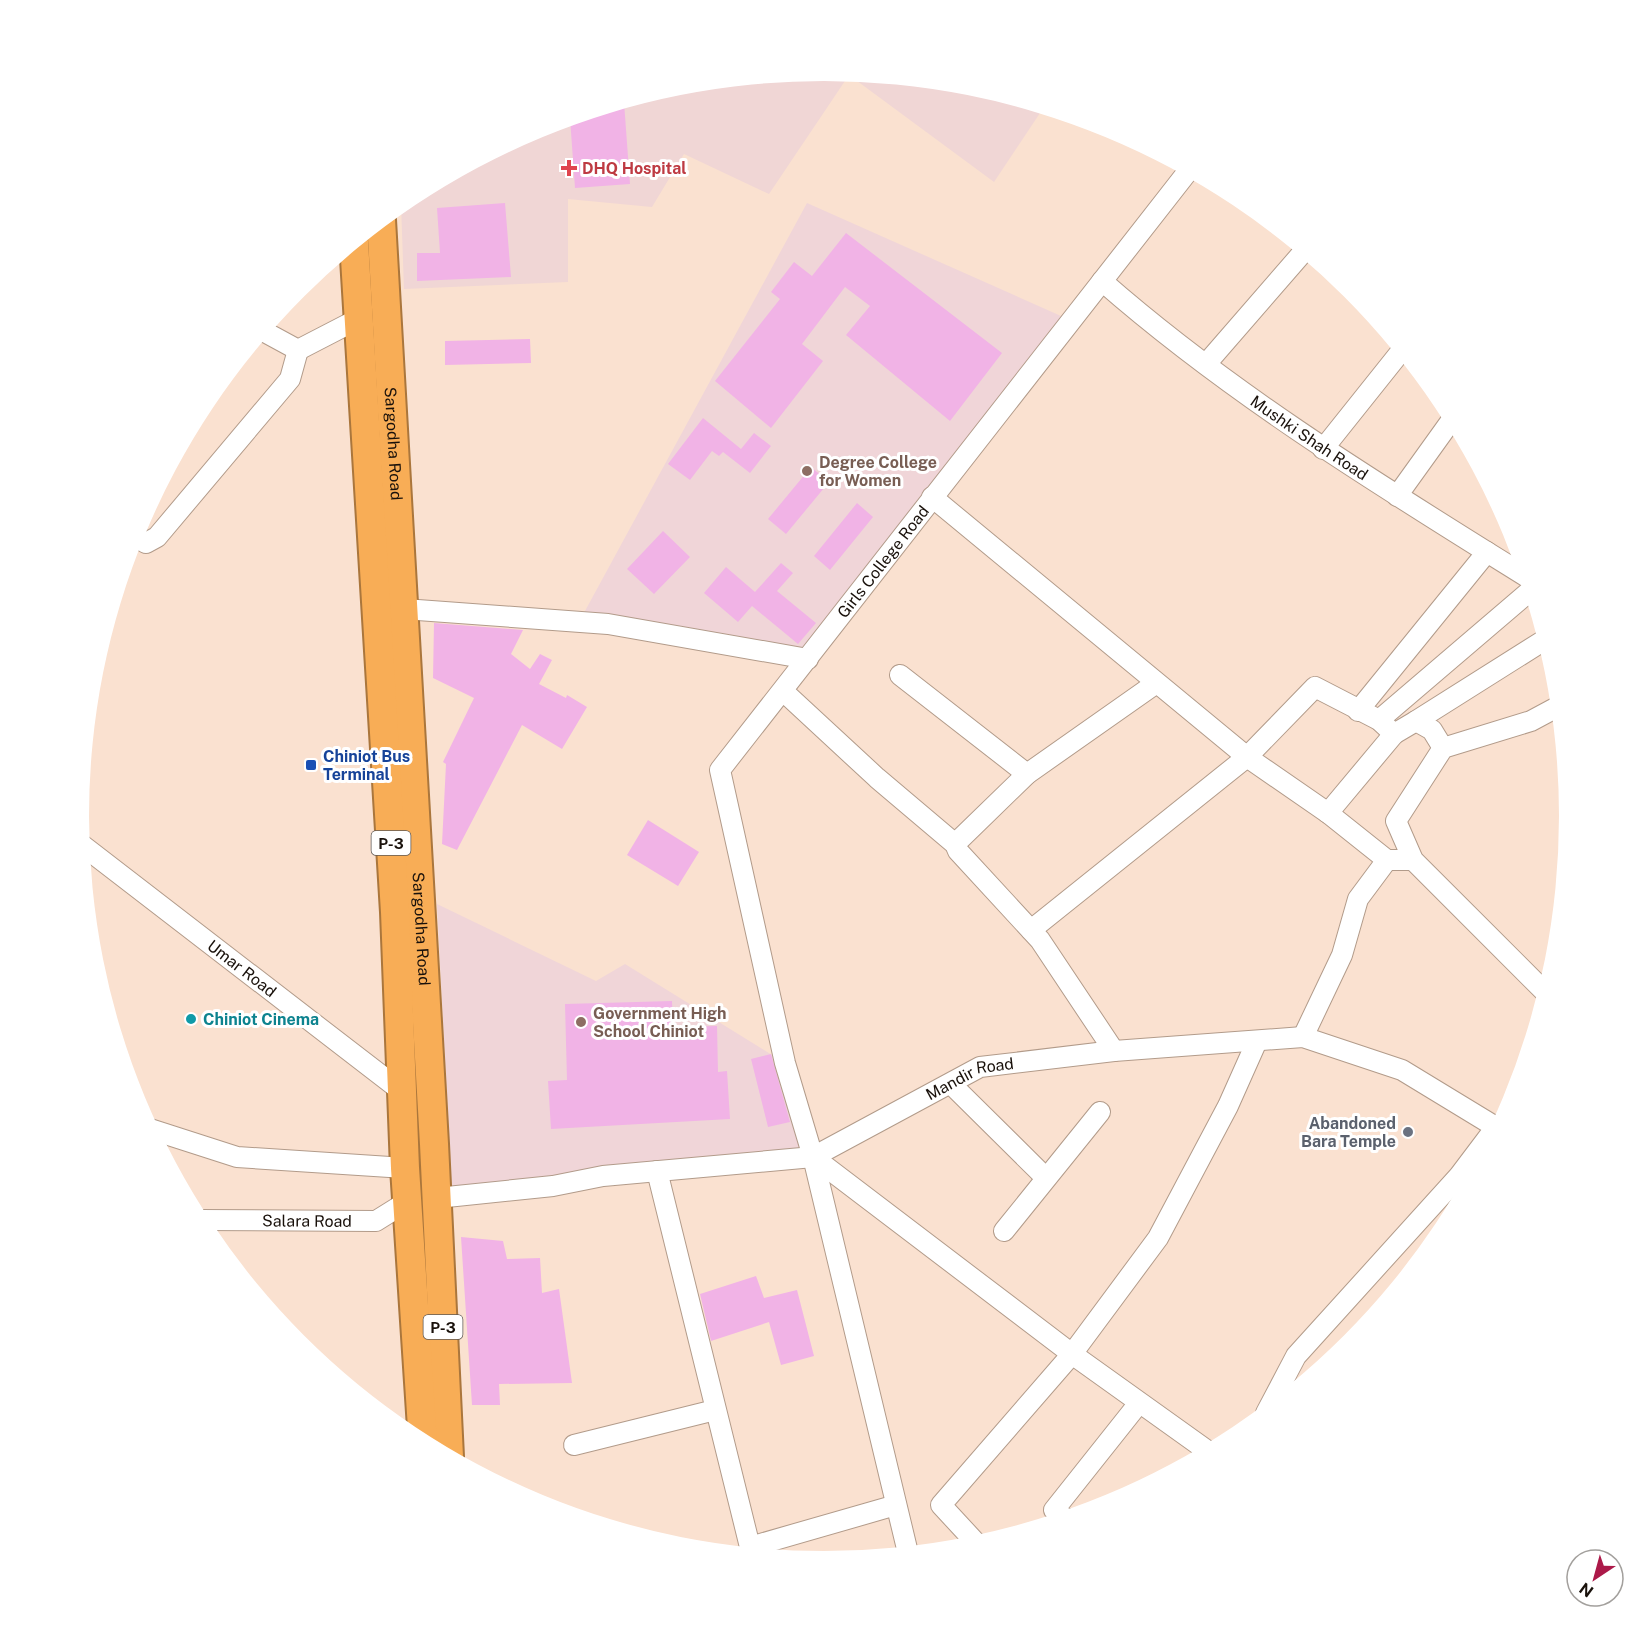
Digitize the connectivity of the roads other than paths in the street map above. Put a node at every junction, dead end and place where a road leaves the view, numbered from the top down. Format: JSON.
{"nodes":[{"id":1,"x":1185,"y":175,"type":"edge"},
{"id":2,"x":382,"y":230,"type":"edge"},
{"id":3,"x":355,"y":251,"type":"edge"},
{"id":4,"x":1300,"y":256,"type":"edge"},
{"id":5,"x":1102,"y":281,"type":"junction"},
{"id":6,"x":359,"y":332,"type":"junction"},
{"id":7,"x":269,"y":334,"type":"edge"},
{"id":8,"x":390,"y":343,"type":"junction"},
{"id":9,"x":298,"y":350,"type":"junction"},
{"id":10,"x":1397,"y":356,"type":"edge"},
{"id":11,"x":1206,"y":364,"type":"junction"},
{"id":12,"x":1447,"y":426,"type":"edge"},
{"id":13,"x":1323,"y":449,"type":"junction"},
{"id":14,"x":1397,"y":496,"type":"junction"},
{"id":15,"x":932,"y":497,"type":"junction"},
{"id":16,"x":143,"y":541,"type":"edge"},
{"id":17,"x":1488,"y":552,"type":"junction"},
{"id":18,"x":1517,"y":570,"type":"edge"},
{"id":19,"x":1525,"y":595,"type":"edge"},
{"id":20,"x":404,"y":609,"type":"junction"},
{"id":21,"x":1538,"y":644,"type":"edge"},
{"id":22,"x":808,"y":659,"type":"junction"},
{"id":23,"x":900,"y":675,"type":"dead end"},
{"id":24,"x":1155,"y":684,"type":"junction"},
{"id":25,"x":783,"y":691,"type":"junction"},
{"id":26,"x":1551,"y":710,"type":"edge"},
{"id":27,"x":1358,"y":711,"type":"junction"},
{"id":28,"x":1379,"y":720,"type":"junction"},
{"id":29,"x":1416,"y":721,"type":"junction"},
{"id":30,"x":397,"y":727,"type":"junction"},
{"id":31,"x":1394,"y":734,"type":"junction"},
{"id":32,"x":1443,"y":748,"type":"junction"},
{"id":33,"x":1247,"y":757,"type":"junction"},
{"id":34,"x":1027,"y":774,"type":"junction"},
{"id":35,"x":1328,"y":813,"type":"junction"},
{"id":36,"x":956,"y":844,"type":"junction"},
{"id":37,"x":90,"y":852,"type":"edge"},
{"id":38,"x":1387,"y":860,"type":"junction"},
{"id":39,"x":1413,"y":860,"type":"junction"},
{"id":40,"x":407,"y":912,"type":"junction"},
{"id":41,"x":1031,"y":930,"type":"junction"},
{"id":42,"x":1539,"y":986,"type":"edge"},
{"id":43,"x":1303,"y":1037,"type":"junction"},
{"id":44,"x":1257,"y":1041,"type":"junction"},
{"id":45,"x":1114,"y":1051,"type":"junction"},
{"id":46,"x":951,"y":1084,"type":"junction"},
{"id":47,"x":404,"y":1093,"type":"junction"},
{"id":48,"x":1100,"y":1112,"type":"dead end"},
{"id":49,"x":1491,"y":1125,"type":"edge"},
{"id":50,"x":161,"y":1133,"type":"edge"},
{"id":51,"x":1478,"y":1152,"type":"edge"},
{"id":52,"x":813,"y":1157,"type":"junction"},
{"id":53,"x":405,"y":1168,"type":"junction"},
{"id":54,"x":657,"y":1171,"type":"junction"},
{"id":55,"x":1046,"y":1178,"type":"junction"},
{"id":56,"x":437,"y":1198,"type":"junction"},
{"id":57,"x":408,"y":1201,"type":"junction"},
{"id":58,"x":211,"y":1220,"type":"edge"},
{"id":59,"x":1004,"y":1232,"type":"dead end"},
{"id":60,"x":1072,"y":1354,"type":"junction"},
{"id":61,"x":1274,"y":1397,"type":"edge"},
{"id":62,"x":1139,"y":1403,"type":"junction"},
{"id":63,"x":715,"y":1410,"type":"junction"},
{"id":64,"x":422,"y":1431,"type":"edge"},
{"id":65,"x":574,"y":1445,"type":"dead end"},
{"id":66,"x":1202,"y":1447,"type":"edge"},
{"id":67,"x":449,"y":1448,"type":"edge"},
{"id":68,"x":896,"y":1505,"type":"junction"},
{"id":69,"x":1058,"y":1513,"type":"edge"},
{"id":70,"x":970,"y":1536,"type":"edge"},
{"id":71,"x":906,"y":1546,"type":"edge"},
{"id":72,"x":750,"y":1547,"type":"edge"},
{"id":73,"x":751,"y":1547,"type":"edge"}],
"edges":[{"from":1,"to":5,"type":"street","name":"Girls College Road"},
{"from":2,"to":8,"type":"highway","name":"Sargodha Road","number":"P-3"},
{"from":3,"to":6,"type":"highway","name":"Sargodha Road","number":"P-3"},
{"from":4,"to":11,"type":"street"},
{"from":5,"to":11,"type":"street","name":"Mushki Shah Road"},
{"from":5,"to":15,"type":"street","name":"Girls College Road"},
{"from":6,"to":8,"type":"highway"},
{"from":6,"to":9,"type":"street"},
{"from":6,"to":30,"type":"highway","name":"Sargodha Road","number":"P-3"},
{"from":7,"to":9,"type":"street"},
{"from":8,"to":20,"type":"highway","name":"Sargodha Road","number":"P-3"},
{"from":9,"to":16,"type":"street"},
{"from":10,"to":13,"type":"street"},
{"from":11,"to":13,"type":"street","name":"Mushki Shah Road"},
{"from":12,"to":14,"type":"street"},
{"from":13,"to":14,"type":"street","name":"Mushki Shah Road"},
{"from":14,"to":17,"type":"street","name":"Mushki Shah Road"},
{"from":15,"to":22,"type":"street","name":"Girls College Road"},
{"from":15,"to":24,"type":"street"},
{"from":17,"to":18,"type":"street","name":"Mushki Shah Road"},
{"from":17,"to":27,"type":"street"},
{"from":19,"to":28,"type":"street"},
{"from":20,"to":22,"type":"street"},
{"from":20,"to":30,"type":"highway","name":"Sargodha Road","number":"P-3"},
{"from":21,"to":29,"type":"street"},
{"from":22,"to":25,"type":"street","name":"Girls College Road"},
{"from":23,"to":34,"type":"street"},
{"from":24,"to":33,"type":"street"},
{"from":24,"to":34,"type":"street"},
{"from":25,"to":36,"type":"street"},
{"from":25,"to":52,"type":"street","name":"Girls College Road"},
{"from":26,"to":32,"type":"street"},
{"from":27,"to":28,"type":"street"},
{"from":27,"to":33,"type":"street"},
{"from":28,"to":31,"type":"street"},
{"from":29,"to":31,"type":"street"},
{"from":29,"to":32,"type":"street"},
{"from":30,"to":40,"type":"highway","name":"Sargodha Road","number":"P-3"},
{"from":31,"to":35,"type":"street"},
{"from":32,"to":39,"type":"street"},
{"from":33,"to":35,"type":"street"},
{"from":33,"to":41,"type":"street"},
{"from":34,"to":36,"type":"street"},
{"from":35,"to":38,"type":"street"},
{"from":36,"to":41,"type":"street"},
{"from":37,"to":47,"type":"street","name":"Umar Road"},
{"from":38,"to":39,"type":"street"},
{"from":38,"to":43,"type":"street"},
{"from":39,"to":42,"type":"street"},
{"from":40,"to":47,"type":"highway","name":"Sargodha Road","number":"P-3"},
{"from":40,"to":56,"type":"highway","name":"Sargodha Road","number":"P-3"},
{"from":41,"to":45,"type":"street"},
{"from":43,"to":44,"type":"street","name":"Mandir Road"},
{"from":43,"to":49,"type":"street","name":"Mandir Road"},
{"from":44,"to":45,"type":"street","name":"Mandir Road"},
{"from":44,"to":60,"type":"street"},
{"from":45,"to":46,"type":"street","name":"Mandir Road"},
{"from":46,"to":52,"type":"street","name":"Mandir Road"},
{"from":46,"to":55,"type":"street"},
{"from":47,"to":53,"type":"highway","name":"Sargodha Road","number":"P-3"},
{"from":48,"to":55,"type":"street"},
{"from":50,"to":53,"type":"street"},
{"from":51,"to":61,"type":"street"},
{"from":52,"to":54,"type":"street","name":"Mandir Road"},
{"from":52,"to":60,"type":"street"},
{"from":52,"to":68,"type":"street"},
{"from":53,"to":57,"type":"highway","name":"Sargodha Road","number":"P-3"},
{"from":54,"to":56,"type":"street","name":"Mandir Road"},
{"from":54,"to":63,"type":"street"},
{"from":55,"to":59,"type":"street"},
{"from":56,"to":67,"type":"highway","name":"Sargodha Road","number":"P-3"},
{"from":57,"to":58,"type":"street","name":"Salara Road"},
{"from":57,"to":64,"type":"highway","name":"Sargodha Road","number":"P-3"},
{"from":60,"to":62,"type":"street"},
{"from":60,"to":70,"type":"street"},
{"from":62,"to":66,"type":"street"},
{"from":62,"to":69,"type":"street"},
{"from":63,"to":65,"type":"street"},
{"from":63,"to":72,"type":"street"},
{"from":68,"to":71,"type":"street"},
{"from":68,"to":73,"type":"street"}]}
